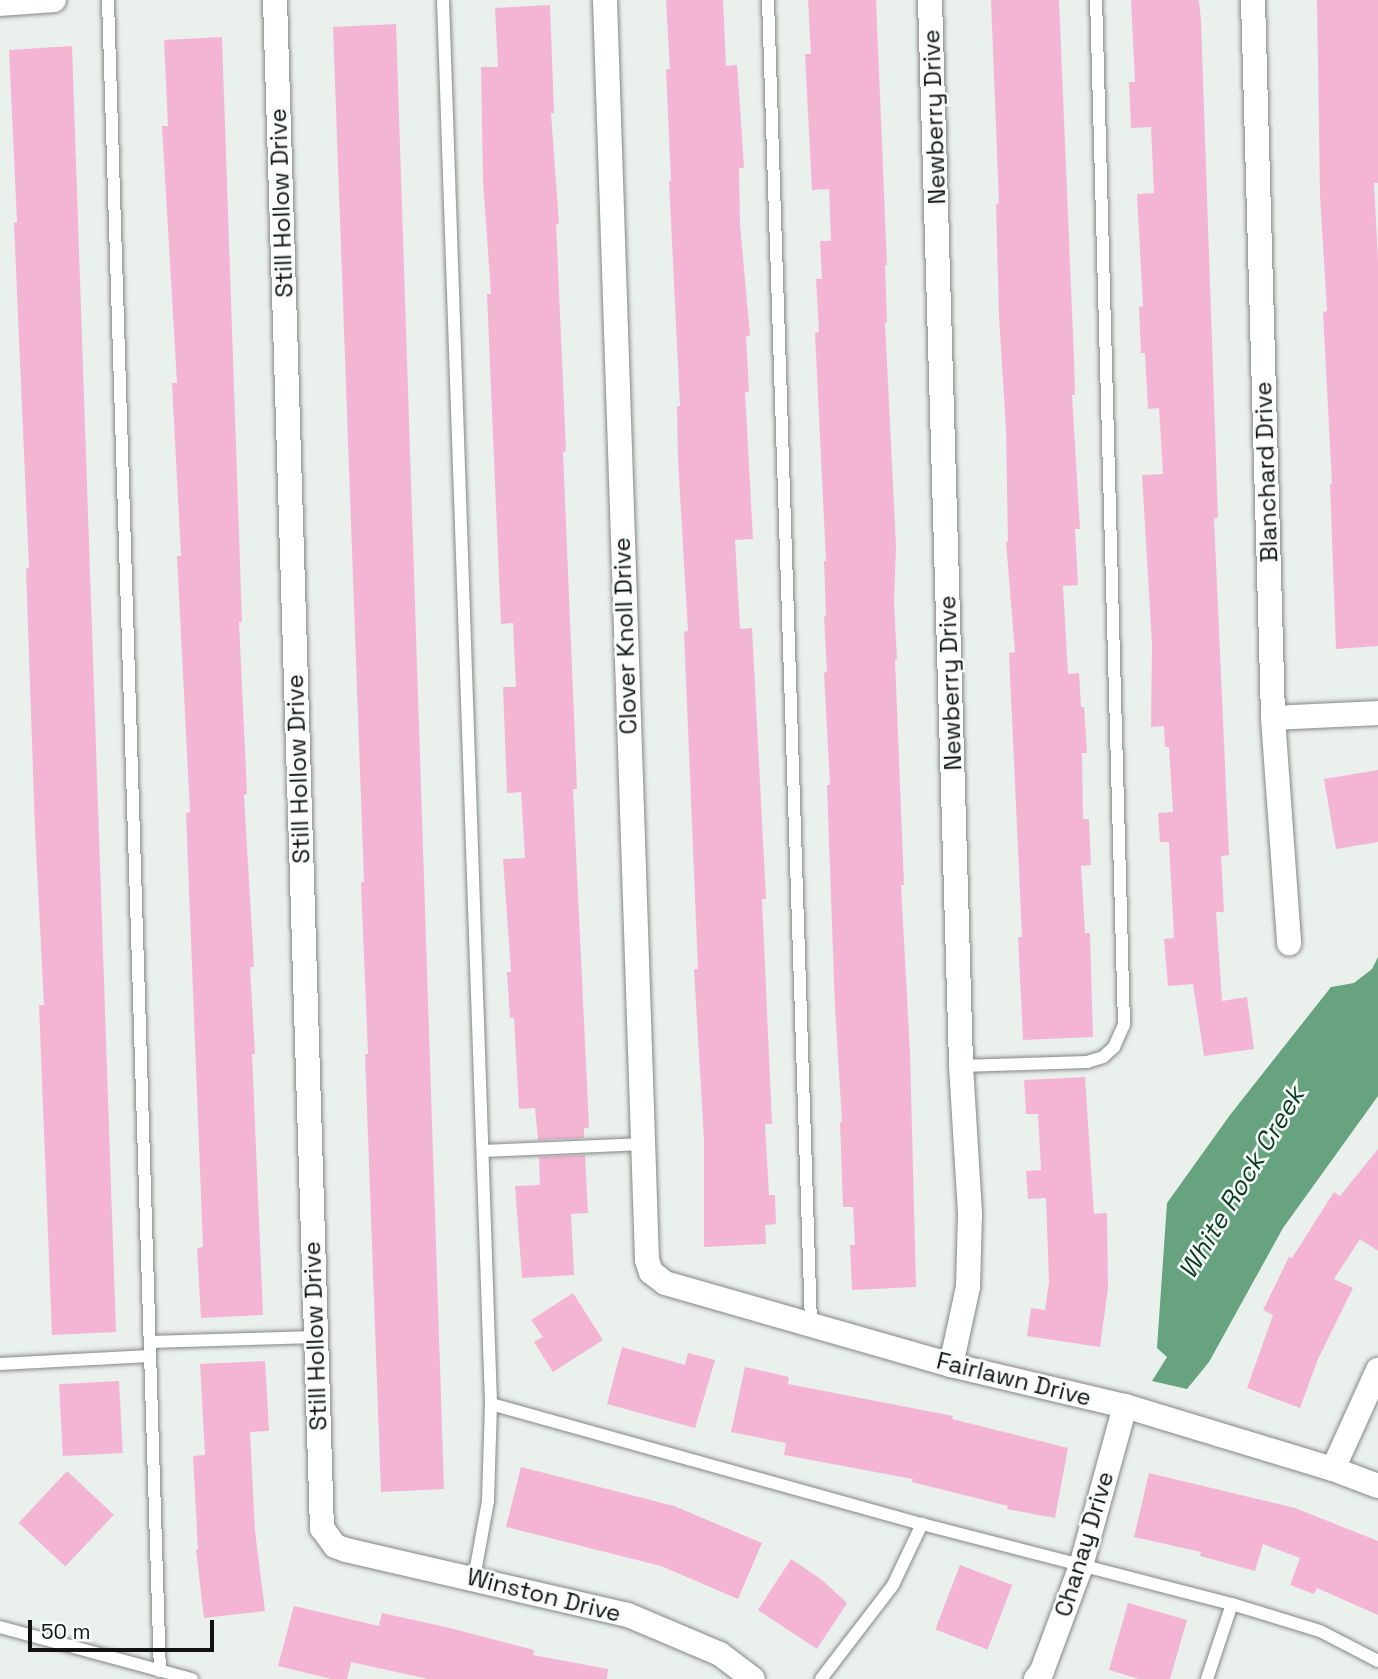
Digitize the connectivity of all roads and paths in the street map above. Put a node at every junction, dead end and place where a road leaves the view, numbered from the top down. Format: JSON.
{"nodes":[{"id":1,"x":54,"y":0,"type":"edge"},
{"id":2,"x":108,"y":0,"type":"edge"},
{"id":3,"x":275,"y":0,"type":"edge"},
{"id":4,"x":443,"y":0,"type":"edge"},
{"id":5,"x":605,"y":0,"type":"edge"},
{"id":6,"x":768,"y":0,"type":"edge"},
{"id":7,"x":930,"y":0,"type":"edge"},
{"id":8,"x":1096,"y":0,"type":"edge"},
{"id":9,"x":1253,"y":0,"type":"edge"},
{"id":10,"x":0,"y":4,"type":"edge"},
{"id":11,"x":1378,"y":713,"type":"edge"},
{"id":12,"x":1273,"y":718,"type":"junction"},
{"id":13,"x":1289,"y":943,"type":"dead end"},
{"id":14,"x":961,"y":1066,"type":"junction"},
{"id":15,"x":644,"y":1144,"type":"junction"},
{"id":16,"x":483,"y":1151,"type":"junction"},
{"id":17,"x":651,"y":1272,"type":"joint"},
{"id":18,"x":811,"y":1324,"type":"junction"},
{"id":19,"x":316,"y":1337,"type":"junction"},
{"id":20,"x":150,"y":1342,"type":"junction"},
{"id":21,"x":150,"y":1356,"type":"junction"},
{"id":22,"x":0,"y":1364,"type":"edge"},
{"id":23,"x":951,"y":1365,"type":"junction"},
{"id":24,"x":1378,"y":1370,"type":"edge"},
{"id":25,"x":491,"y":1404,"type":"junction"},
{"id":26,"x":1125,"y":1406,"type":"junction"},
{"id":27,"x":1332,"y":1469,"type":"junction"},
{"id":28,"x":1378,"y":1486,"type":"edge"},
{"id":29,"x":922,"y":1524,"type":"junction"},
{"id":30,"x":327,"y":1538,"type":"joint"},
{"id":31,"x":1081,"y":1566,"type":"junction"},
{"id":32,"x":474,"y":1578,"type":"junction"},
{"id":33,"x":1232,"y":1604,"type":"junction"},
{"id":34,"x":0,"y":1627,"type":"edge"},
{"id":35,"x":1378,"y":1661,"type":"edge"},
{"id":36,"x":160,"y":1671,"type":"junction"},
{"id":37,"x":192,"y":1679,"type":"edge"},
{"id":38,"x":753,"y":1679,"type":"edge"},
{"id":39,"x":821,"y":1679,"type":"edge"},
{"id":40,"x":1036,"y":1679,"type":"edge"},
{"id":41,"x":1207,"y":1679,"type":"edge"}],
"edges":[{"from":1,"to":10,"type":"street"},
{"from":2,"to":20,"type":"lane"},
{"from":3,"to":19,"type":"street","name":"Still Hollow Drive"},
{"from":4,"to":16,"type":"lane"},
{"from":5,"to":15,"type":"street","name":"Clover Knoll Drive"},
{"from":6,"to":18,"type":"lane"},
{"from":7,"to":14,"type":"street","name":"Newberry Drive"},
{"from":8,"to":14,"type":"lane"},
{"from":9,"to":12,"type":"street","name":"Blanchard Drive"},
{"from":11,"to":12,"type":"street"},
{"from":12,"to":13,"type":"street","name":"Blanchard Drive"},
{"from":14,"to":23,"type":"street","name":"Newberry Drive"},
{"from":15,"to":16,"type":"lane"},
{"from":15,"to":17,"type":"street","name":"Clover Knoll Drive"},
{"from":16,"to":25,"type":"lane"},
{"from":17,"to":18,"type":"street","name":"Fairlawn Drive"},
{"from":18,"to":23,"type":"street","name":"Fairlawn Drive"},
{"from":19,"to":20,"type":"lane"},
{"from":19,"to":30,"type":"street","name":"Still Hollow Drive"},
{"from":20,"to":21,"type":"lane"},
{"from":21,"to":22,"type":"lane"},
{"from":21,"to":36,"type":"lane"},
{"from":23,"to":26,"type":"street","name":"Fairlawn Drive"},
{"from":24,"to":27,"type":"street"},
{"from":25,"to":29,"type":"lane"},
{"from":25,"to":32,"type":"lane"},
{"from":26,"to":27,"type":"street","name":"Fairlawn Drive"},
{"from":26,"to":31,"type":"street","name":"Chanay Drive"},
{"from":27,"to":28,"type":"street","name":"Fairlawn Drive"},
{"from":29,"to":31,"type":"lane"},
{"from":29,"to":39,"type":"lane"},
{"from":30,"to":32,"type":"street","name":"Winston Drive"},
{"from":31,"to":33,"type":"lane"},
{"from":31,"to":40,"type":"street","name":"Chanay Drive"},
{"from":32,"to":38,"type":"street","name":"Winston Drive"},
{"from":33,"to":35,"type":"lane"},
{"from":33,"to":41,"type":"lane"},
{"from":34,"to":36,"type":"lane"},
{"from":36,"to":37,"type":"lane"}]}
